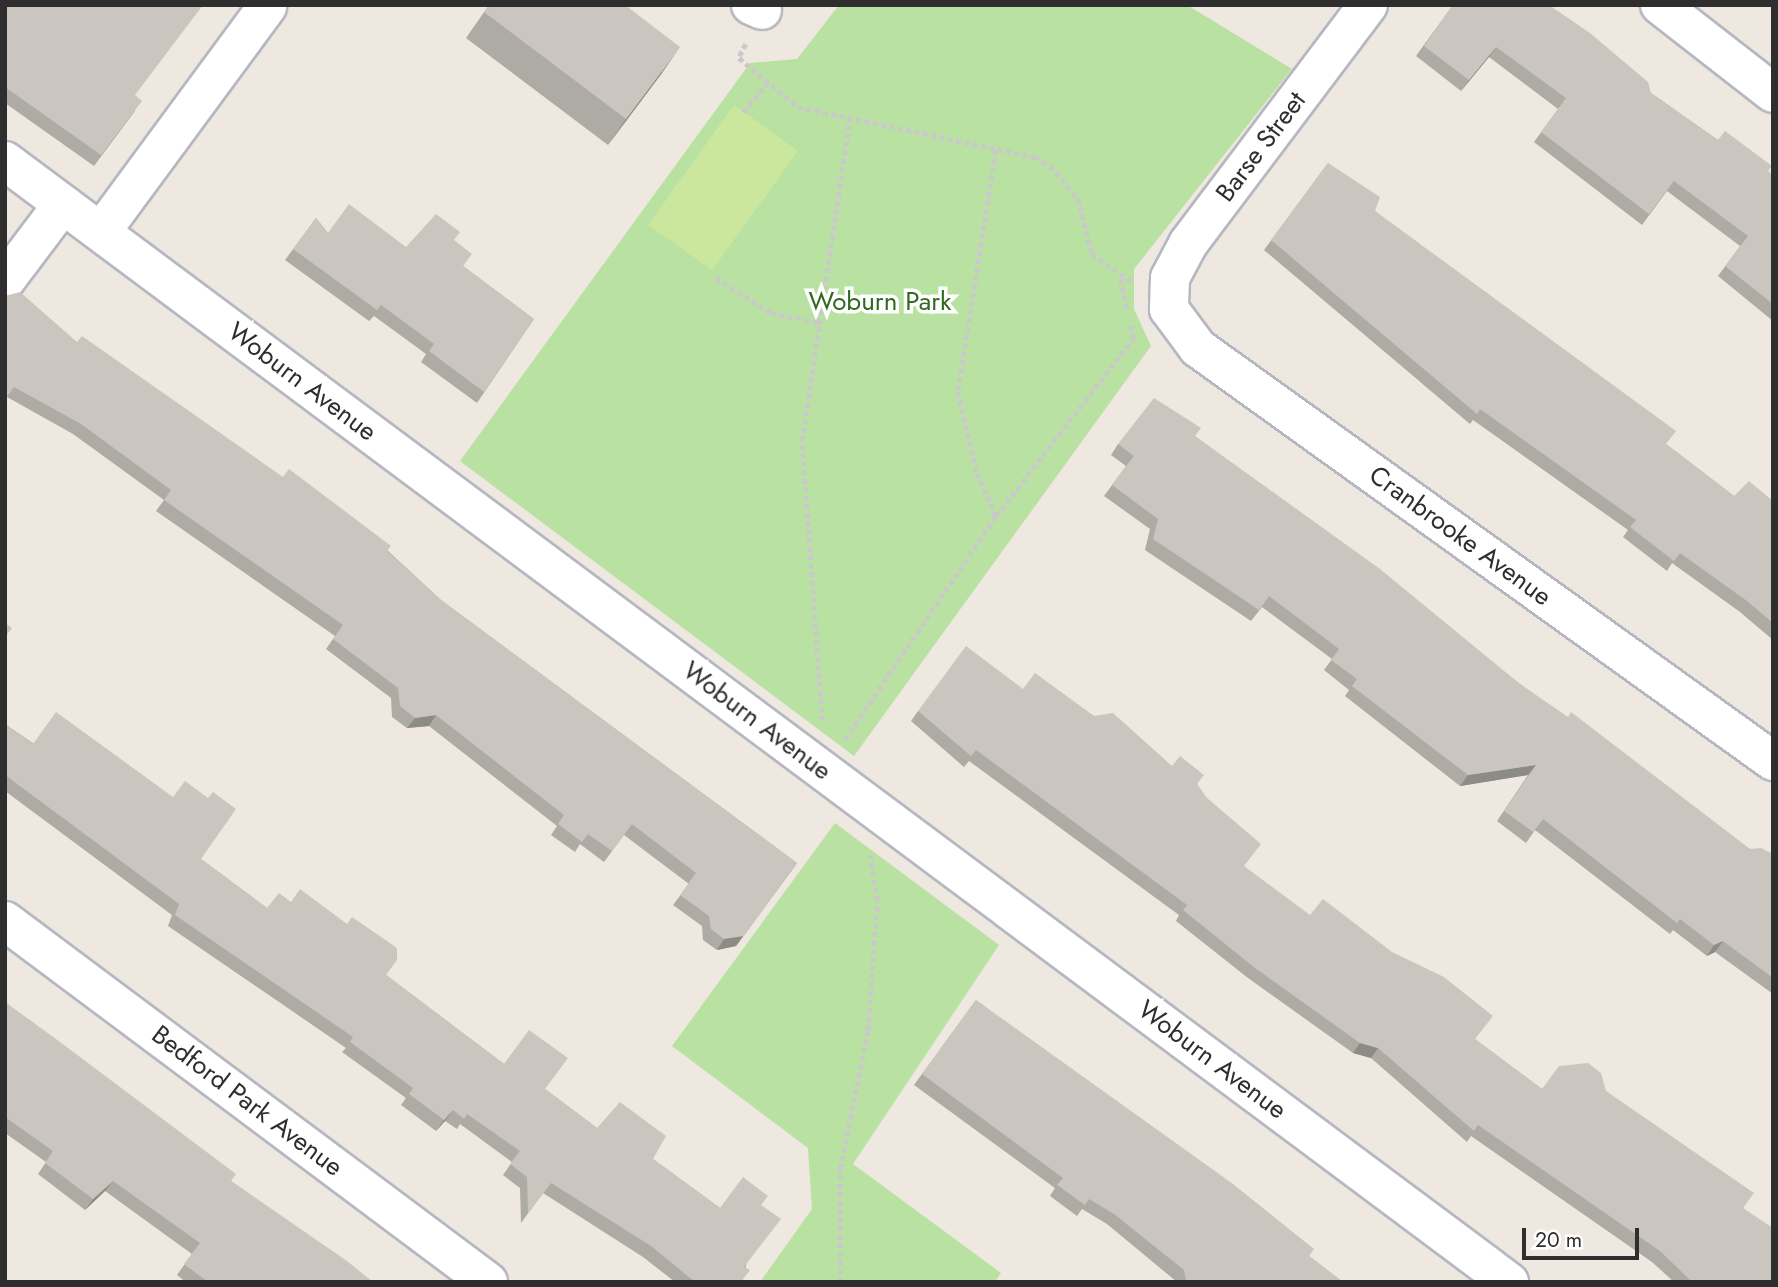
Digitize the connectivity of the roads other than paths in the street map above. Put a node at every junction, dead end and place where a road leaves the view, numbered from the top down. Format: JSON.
{"nodes":[{"id":1,"x":1368,"y":5,"type":"edge"},
{"id":2,"x":1660,"y":5,"type":"edge"},
{"id":3,"x":267,"y":7,"type":"dead end"},
{"id":4,"x":1773,"y":93,"type":"edge"},
{"id":5,"x":5,"y":161,"type":"edge"},
{"id":6,"x":64,"y":204,"type":"junction"},
{"id":7,"x":101,"y":232,"type":"junction"},
{"id":8,"x":5,"y":281,"type":"edge"},
{"id":9,"x":1169,"y":295,"type":"joint"},
{"id":10,"x":1773,"y":761,"type":"edge"},
{"id":11,"x":5,"y":920,"type":"edge"},
{"id":12,"x":488,"y":1282,"type":"edge"},
{"id":13,"x":1509,"y":1282,"type":"edge"}],
"edges":[{"from":1,"to":9,"type":"street","name":"Barse Street"},
{"from":2,"to":4,"type":"street"},
{"from":3,"to":7,"type":"street"},
{"from":5,"to":6,"type":"street","name":"Woburn Avenue"},
{"from":6,"to":7,"type":"street","name":"Woburn Avenue"},
{"from":6,"to":8,"type":"street"},
{"from":7,"to":13,"type":"street","name":"Woburn Avenue"},
{"from":9,"to":10,"type":"street","name":"Cranbrooke Avenue"},
{"from":11,"to":12,"type":"street","name":"Bedford Park Avenue"}]}
